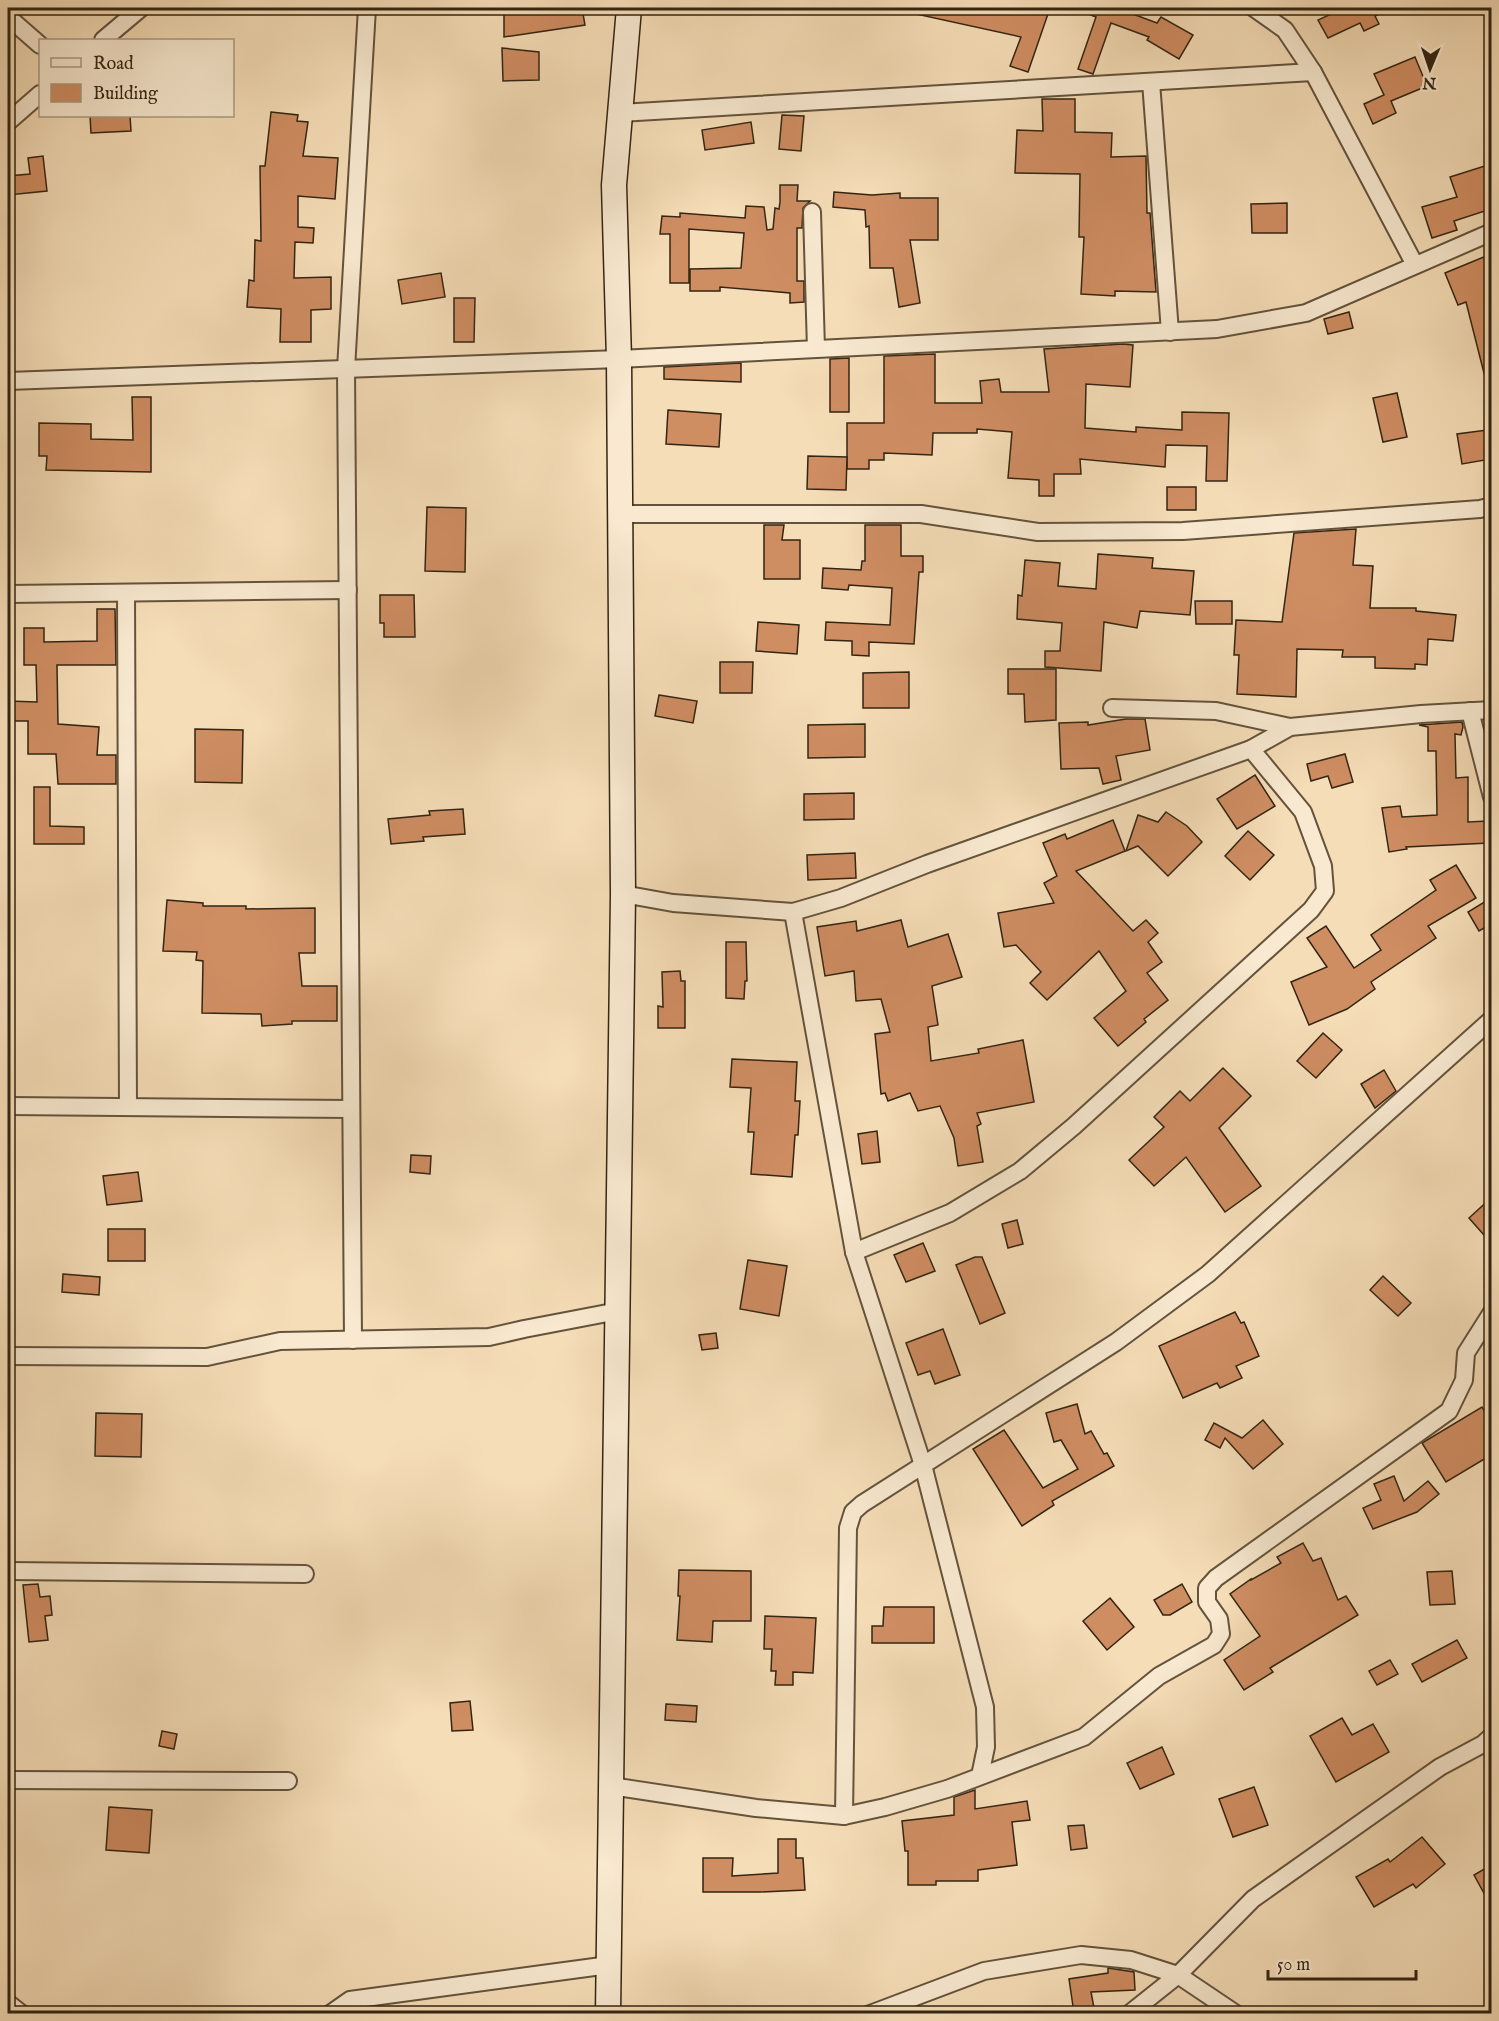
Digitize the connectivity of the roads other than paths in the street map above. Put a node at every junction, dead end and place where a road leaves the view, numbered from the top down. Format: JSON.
{"nodes":[{"id":1,"x":141,"y":8,"type":"edge"},
{"id":2,"x":367,"y":8,"type":"edge"},
{"id":3,"x":629,"y":8,"type":"edge"},
{"id":4,"x":1254,"y":8,"type":"edge"},
{"id":5,"x":8,"y":17,"type":"edge"},
{"id":6,"x":104,"y":39,"type":"edge"},
{"id":7,"x":39,"y":44,"type":"edge"},
{"id":8,"x":1313,"y":72,"type":"junction"},
{"id":9,"x":1151,"y":82,"type":"junction"},
{"id":10,"x":39,"y":95,"type":"edge"},
{"id":11,"x":620,"y":113,"type":"junction"},
{"id":12,"x":8,"y":122,"type":"edge"},
{"id":13,"x":812,"y":212,"type":"dead end"},
{"id":14,"x":1491,"y":232,"type":"edge"},
{"id":15,"x":1415,"y":265,"type":"junction"},
{"id":16,"x":1170,"y":332,"type":"junction"},
{"id":17,"x":816,"y":349,"type":"junction"},
{"id":18,"x":619,"y":359,"type":"junction"},
{"id":19,"x":346,"y":369,"type":"junction"},
{"id":20,"x":8,"y":381,"type":"edge"},
{"id":21,"x":1491,"y":506,"type":"edge"},
{"id":22,"x":621,"y":514,"type":"junction"},
{"id":23,"x":348,"y":590,"type":"junction"},
{"id":24,"x":126,"y":593,"type":"junction"},
{"id":25,"x":8,"y":594,"type":"edge"},
{"id":26,"x":1112,"y":708,"type":"dead end"},
{"id":27,"x":1491,"y":710,"type":"edge"},
{"id":28,"x":1470,"y":711,"type":"junction"},
{"id":29,"x":1290,"y":727,"type":"junction"},
{"id":30,"x":1251,"y":749,"type":"junction"},
{"id":31,"x":1491,"y":797,"type":"edge"},
{"id":32,"x":622,"y":894,"type":"junction"},
{"id":33,"x":793,"y":912,"type":"junction"},
{"id":34,"x":1491,"y":1018,"type":"edge"},
{"id":35,"x":8,"y":1106,"type":"edge"},
{"id":36,"x":128,"y":1107,"type":"junction"},
{"id":37,"x":351,"y":1109,"type":"junction"},
{"id":38,"x":854,"y":1252,"type":"junction"},
{"id":39,"x":618,"y":1311,"type":"junction"},
{"id":40,"x":1491,"y":1312,"type":"edge"},
{"id":41,"x":353,"y":1340,"type":"junction"},
{"id":42,"x":8,"y":1356,"type":"edge"},
{"id":43,"x":923,"y":1465,"type":"junction"},
{"id":44,"x":8,"y":1571,"type":"edge"},
{"id":45,"x":305,"y":1574,"type":"dead end"},
{"id":46,"x":1489,"y":1745,"type":"edge"},
{"id":47,"x":980,"y":1776,"type":"junction"},
{"id":48,"x":8,"y":1780,"type":"edge"},
{"id":49,"x":288,"y":1781,"type":"dead end"},
{"id":50,"x":611,"y":1786,"type":"junction"},
{"id":51,"x":844,"y":1816,"type":"junction"},
{"id":52,"x":609,"y":1965,"type":"junction"},
{"id":53,"x":1178,"y":1975,"type":"junction"},
{"id":54,"x":8,"y":2003,"type":"edge"},
{"id":55,"x":22,"y":2013,"type":"edge"},
{"id":56,"x":330,"y":2013,"type":"edge"},
{"id":57,"x":608,"y":2013,"type":"edge"},
{"id":58,"x":870,"y":2013,"type":"edge"},
{"id":59,"x":1129,"y":2013,"type":"edge"},
{"id":60,"x":1236,"y":2013,"type":"edge"}],
"edges":[{"from":1,"to":6,"type":"street"},
{"from":2,"to":19,"type":"street"},
{"from":3,"to":11,"type":"street"},
{"from":4,"to":8,"type":"street"},
{"from":5,"to":7,"type":"street"},
{"from":8,"to":9,"type":"street"},
{"from":8,"to":15,"type":"street"},
{"from":9,"to":11,"type":"street"},
{"from":9,"to":16,"type":"street"},
{"from":10,"to":12,"type":"street"},
{"from":11,"to":18,"type":"street"},
{"from":13,"to":17,"type":"street"},
{"from":14,"to":15,"type":"street"},
{"from":15,"to":16,"type":"street"},
{"from":16,"to":17,"type":"street"},
{"from":17,"to":18,"type":"street"},
{"from":18,"to":19,"type":"street"},
{"from":18,"to":22,"type":"street"},
{"from":19,"to":20,"type":"street"},
{"from":19,"to":23,"type":"street"},
{"from":21,"to":22,"type":"street"},
{"from":22,"to":32,"type":"street"},
{"from":23,"to":24,"type":"street"},
{"from":23,"to":37,"type":"street"},
{"from":24,"to":25,"type":"street"},
{"from":24,"to":36,"type":"street"},
{"from":26,"to":29,"type":"street"},
{"from":27,"to":28,"type":"street"},
{"from":28,"to":29,"type":"street"},
{"from":28,"to":31,"type":"street"},
{"from":29,"to":30,"type":"street"},
{"from":30,"to":33,"type":"street"},
{"from":30,"to":38,"type":"street"},
{"from":32,"to":33,"type":"street"},
{"from":32,"to":39,"type":"street"},
{"from":33,"to":38,"type":"street"},
{"from":34,"to":43,"type":"street"},
{"from":35,"to":36,"type":"street"},
{"from":36,"to":37,"type":"street"},
{"from":37,"to":41,"type":"street"},
{"from":38,"to":43,"type":"street"},
{"from":39,"to":41,"type":"street"},
{"from":39,"to":50,"type":"street"},
{"from":40,"to":47,"type":"street"},
{"from":41,"to":42,"type":"street"},
{"from":43,"to":47,"type":"street"},
{"from":43,"to":51,"type":"street"},
{"from":44,"to":45,"type":"street"},
{"from":46,"to":53,"type":"street"},
{"from":47,"to":51,"type":"street"},
{"from":48,"to":49,"type":"street"},
{"from":50,"to":51,"type":"street"},
{"from":50,"to":52,"type":"street"},
{"from":52,"to":56,"type":"street"},
{"from":52,"to":57,"type":"street"},
{"from":53,"to":58,"type":"street"},
{"from":53,"to":59,"type":"street"},
{"from":53,"to":60,"type":"street"},
{"from":54,"to":55,"type":"street"}]}
